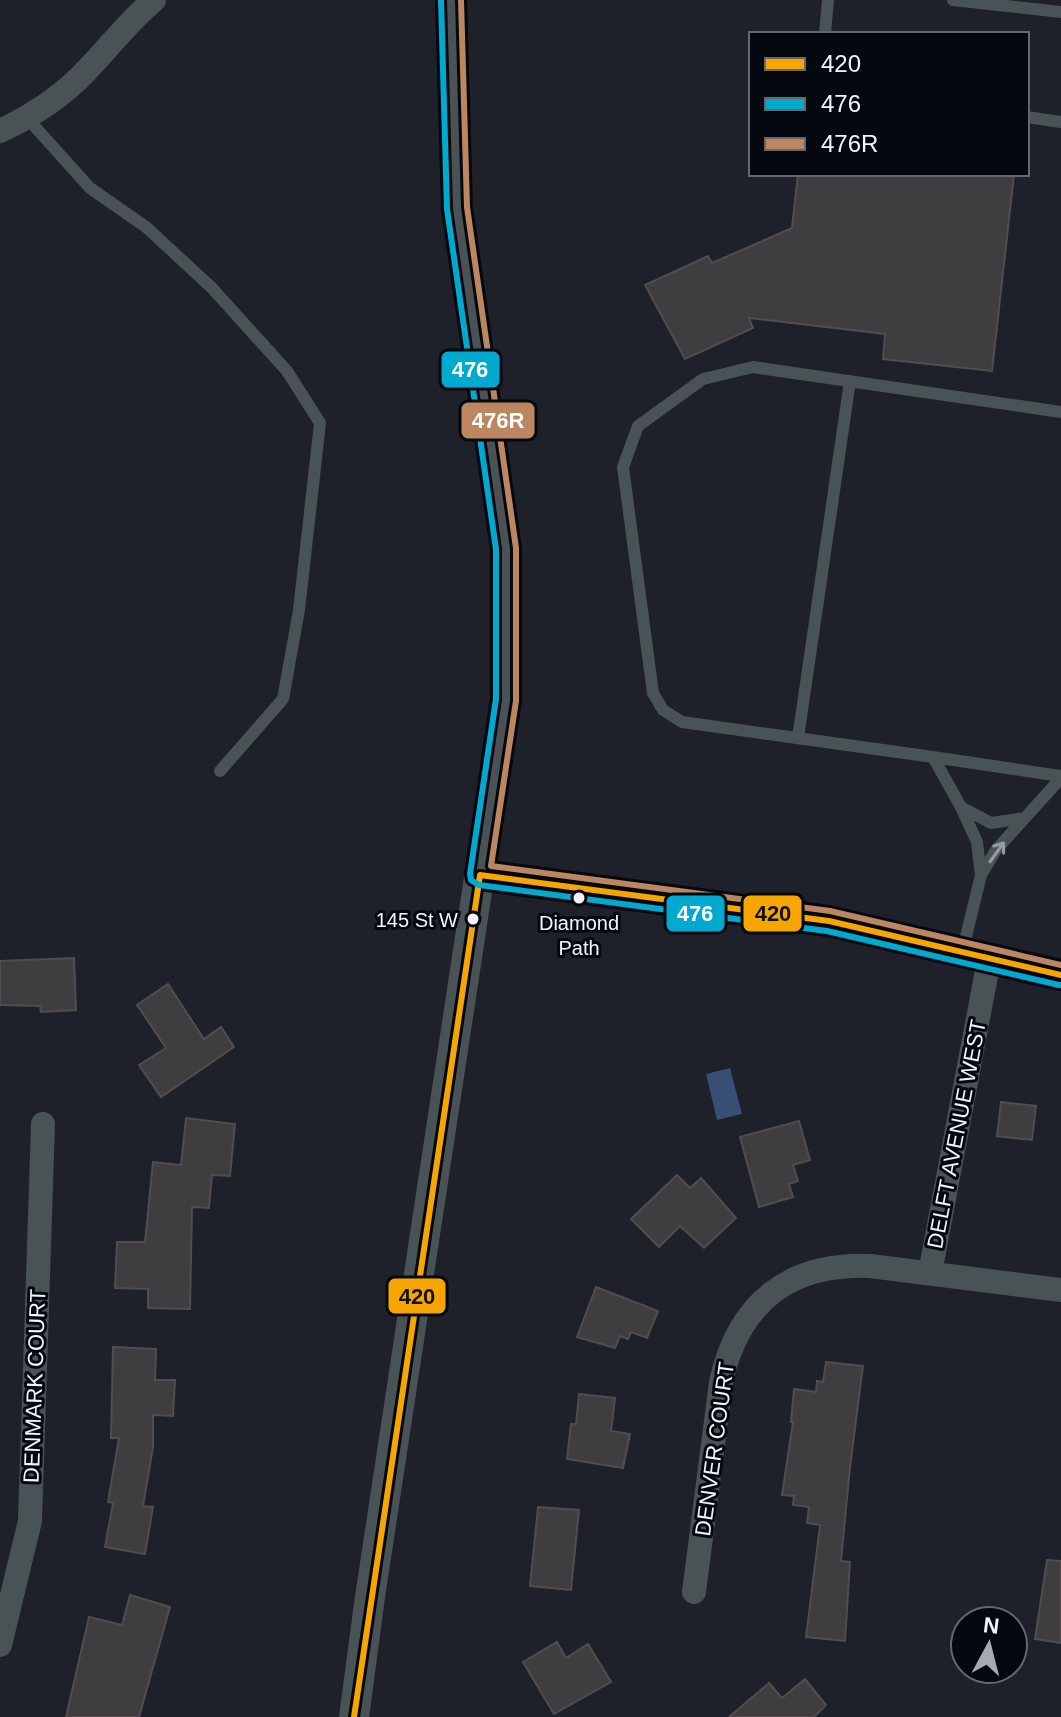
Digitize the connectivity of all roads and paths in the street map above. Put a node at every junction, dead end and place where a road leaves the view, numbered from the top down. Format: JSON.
{"nodes":[{"id":1,"x":154,"y":0,"type":"edge"},
{"id":2,"x":451,"y":0,"type":"edge"},
{"id":3,"x":828,"y":0,"type":"edge"},
{"id":4,"x":953,"y":0,"type":"edge"},
{"id":5,"x":1061,"y":12,"type":"edge"},
{"id":6,"x":825,"y":32,"type":"edge"},
{"id":7,"x":1029,"y":117,"type":"edge"},
{"id":8,"x":27,"y":118,"type":"junction"},
{"id":9,"x":1061,"y":122,"type":"edge"},
{"id":10,"x":0,"y":131,"type":"edge"},
{"id":11,"x":850,"y":381,"type":"junction"},
{"id":12,"x":1061,"y":412,"type":"edge"},
{"id":13,"x":798,"y":738,"type":"junction"},
{"id":14,"x":933,"y":757,"type":"junction"},
{"id":15,"x":220,"y":771,"type":"dead end"},
{"id":16,"x":1061,"y":777,"type":"edge"},
{"id":17,"x":961,"y":807,"type":"junction"},
{"id":18,"x":1025,"y":818,"type":"junction"},
{"id":19,"x":480,"y":875,"type":"junction"},
{"id":20,"x":981,"y":875,"type":"junction"},
{"id":21,"x":976,"y":956,"type":"junction"},
{"id":22,"x":1061,"y":975,"type":"edge"},
{"id":23,"x":43,"y":1124,"type":"dead end"},
{"id":24,"x":930,"y":1273,"type":"junction"},
{"id":25,"x":1061,"y":1290,"type":"edge"},
{"id":26,"x":694,"y":1592,"type":"dead end"},
{"id":27,"x":0,"y":1645,"type":"edge"},
{"id":28,"x":354,"y":1717,"type":"edge"}],
"edges":[{"from":1,"to":8,"type":"street"},
{"from":2,"to":19,"type":"street"},
{"from":3,"to":6,"type":"lane"},
{"from":4,"to":5,"type":"lane"},
{"from":7,"to":9,"type":"lane"},
{"from":8,"to":10,"type":"street"},
{"from":8,"to":15,"type":"lane"},
{"from":11,"to":12,"type":"lane"},
{"from":11,"to":13,"type":"lane"},
{"from":11,"to":13,"type":"lane"},
{"from":13,"to":14,"type":"lane"},
{"from":14,"to":16,"type":"lane"},
{"from":14,"to":17,"type":"lane"},
{"from":16,"to":18,"type":"lane"},
{"from":17,"to":18,"type":"lane"},
{"from":17,"to":20,"type":"lane"},
{"from":20,"to":18,"type":"lane","one_way":true},
{"from":19,"to":21,"type":"street"},
{"from":19,"to":28,"type":"street"},
{"from":20,"to":21,"type":"lane"},
{"from":21,"to":22,"type":"street"},
{"from":21,"to":24,"type":"street","name":"DELFT AVENUE WEST"},
{"from":23,"to":27,"type":"street","name":"DENMARK COURT"},
{"from":24,"to":25,"type":"street","name":"DELFT AVENUE WEST"},
{"from":24,"to":26,"type":"street","name":"DENVER COURT"}]}
